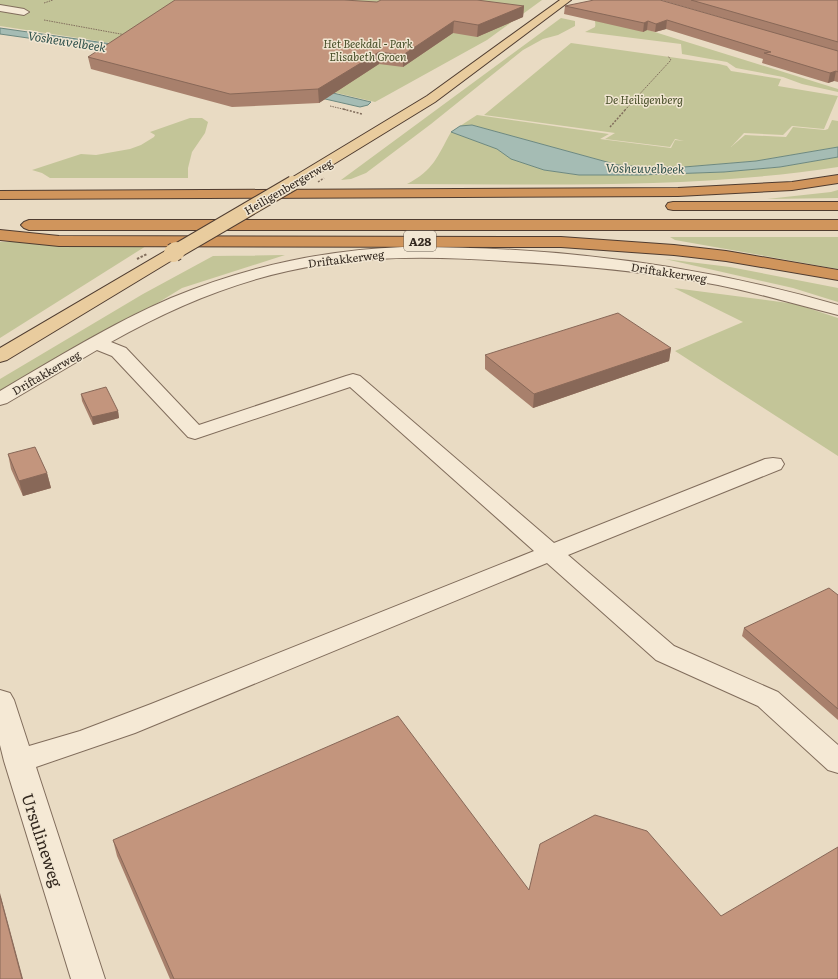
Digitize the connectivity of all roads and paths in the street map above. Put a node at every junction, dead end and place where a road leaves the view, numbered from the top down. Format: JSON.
{"nodes":[{"id":1,"x":566,"y":0,"type":"edge"},
{"id":2,"x":0,"y":8,"type":"edge"},
{"id":3,"x":24,"y":12,"type":"dead end"},
{"id":4,"x":40,"y":20,"type":"dead end"},
{"id":5,"x":126,"y":35,"type":"edge"},
{"id":6,"x":668,"y":56,"type":"dead end"},
{"id":7,"x":610,"y":127,"type":"dead end"},
{"id":8,"x":838,"y":179,"type":"edge"},
{"id":9,"x":0,"y":195,"type":"edge"},
{"id":10,"x":662,"y":206,"type":"dead end"},
{"id":11,"x":838,"y":206,"type":"edge"},
{"id":12,"x":0,"y":207,"type":"edge"},
{"id":13,"x":551,"y":207,"type":"dead end"},
{"id":14,"x":0,"y":225,"type":"edge"},
{"id":15,"x":838,"y":225,"type":"edge"},
{"id":16,"x":0,"y":234,"type":"edge"},
{"id":17,"x":838,"y":275,"type":"edge"},
{"id":18,"x":838,"y":310,"type":"edge"},
{"id":19,"x":96,"y":343,"type":"junction"},
{"id":20,"x":0,"y":356,"type":"edge"},
{"id":21,"x":0,"y":399,"type":"edge"},
{"id":22,"x":773,"y":464,"type":"dead end"},
{"id":23,"x":551,"y":553,"type":"junction"},
{"id":24,"x":0,"y":700,"type":"edge"},
{"id":25,"x":18,"y":761,"type":"junction"},
{"id":26,"x":838,"y":762,"type":"edge"},
{"id":27,"x":88,"y":979,"type":"edge"}],
"edges":[{"from":1,"to":20,"type":"main road","name":"Heiligenbergerweg","bridge":true},
{"from":2,"to":3,"type":"street"},
{"from":4,"to":5,"type":"path"},
{"from":6,"to":7,"type":"path"},
{"from":8,"to":9,"type":"highway"},
{"from":10,"to":11,"type":"highway"},
{"from":12,"to":13,"type":"highway"},
{"from":14,"to":15,"type":"highway","number":"A28"},
{"from":16,"to":17,"type":"highway","number":"A28"},
{"from":18,"to":19,"type":"street","name":"Driftakkerweg"},
{"from":19,"to":21,"type":"street","name":"Driftakkerweg"},
{"from":19,"to":23,"type":"street"},
{"from":22,"to":23,"type":"street"},
{"from":23,"to":25,"type":"street"},
{"from":23,"to":26,"type":"street"},
{"from":24,"to":25,"type":"street","name":"Ursulineweg"},
{"from":25,"to":27,"type":"street","name":"Ursulineweg"}]}
